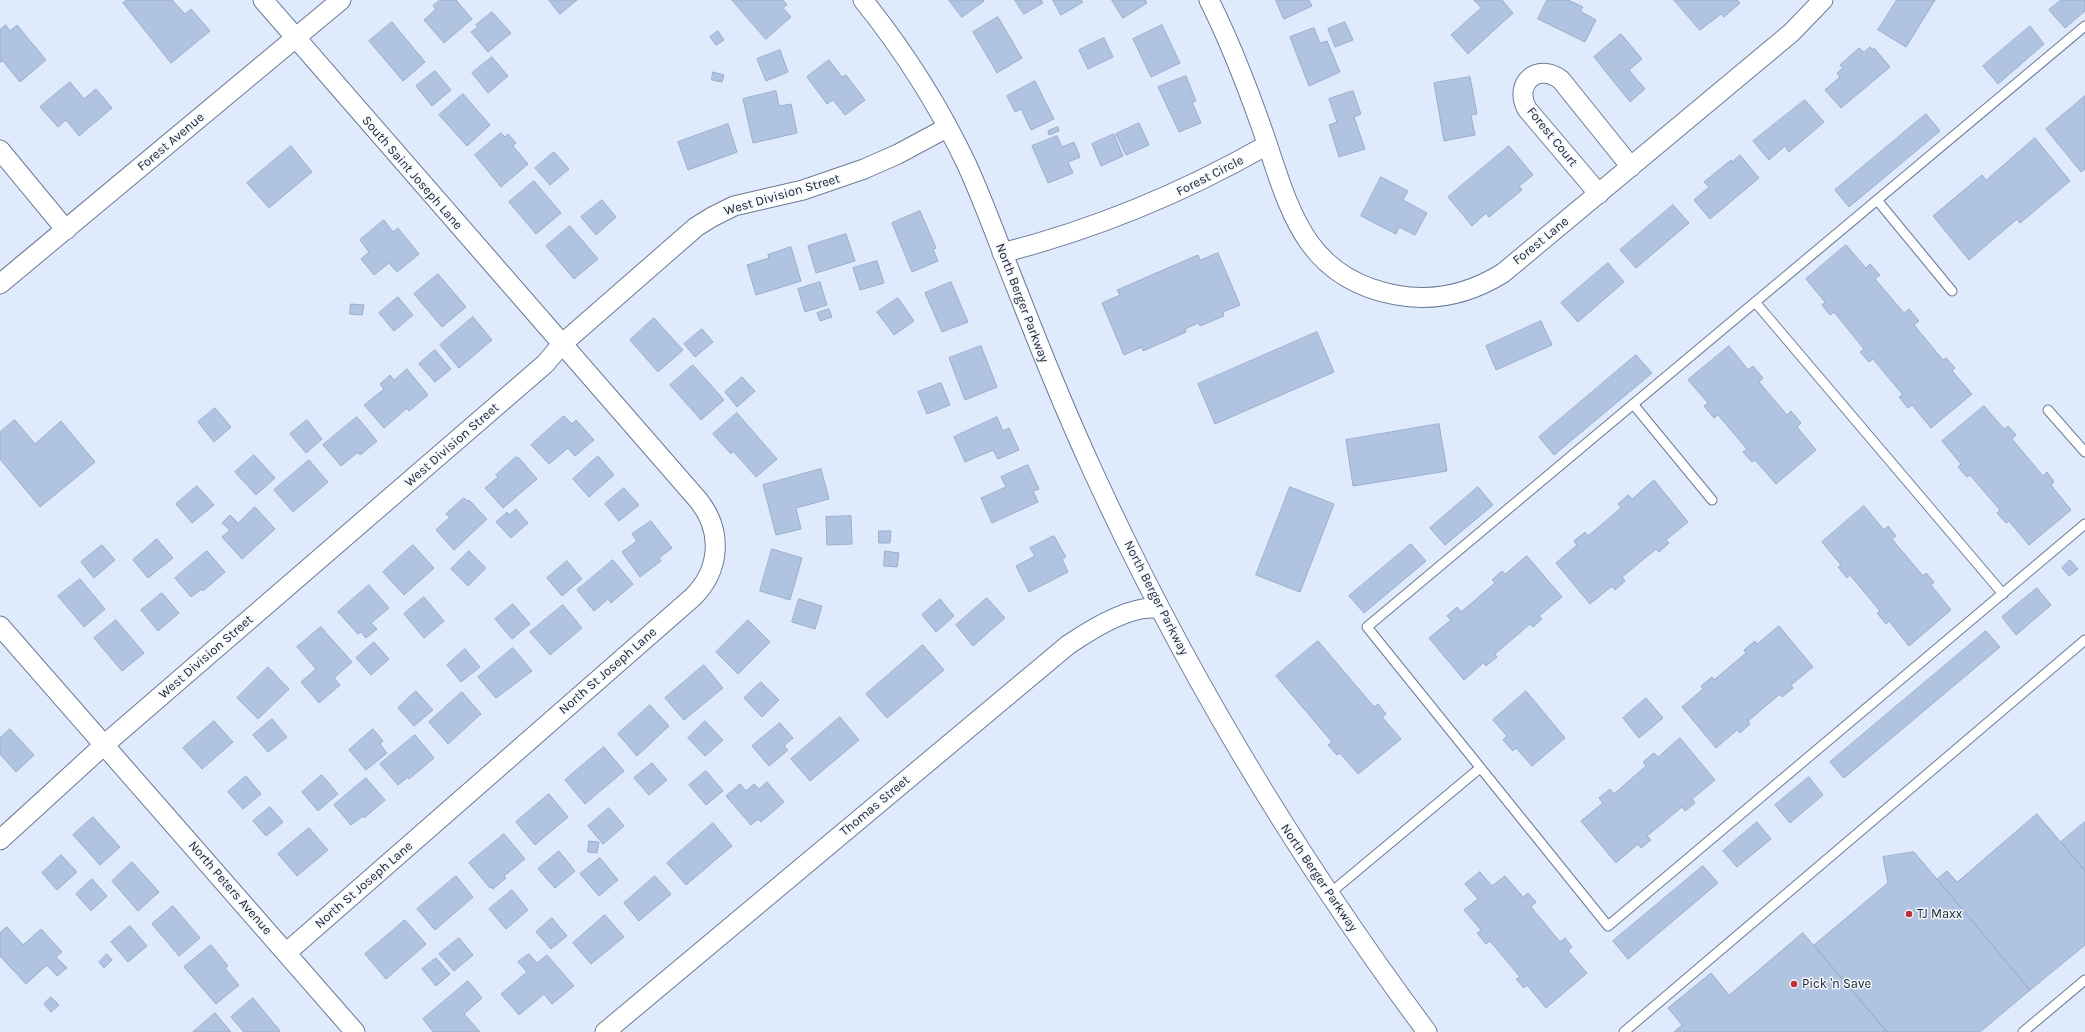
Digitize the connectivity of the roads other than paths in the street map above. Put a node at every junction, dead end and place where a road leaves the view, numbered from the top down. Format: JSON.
{"nodes":[{"id":1,"x":263,"y":0,"type":"edge"},
{"id":2,"x":341,"y":0,"type":"edge"},
{"id":3,"x":863,"y":0,"type":"edge"},
{"id":4,"x":1209,"y":0,"type":"edge"},
{"id":5,"x":1823,"y":0,"type":"edge"},
{"id":6,"x":2085,"y":26,"type":"edge"},
{"id":7,"x":295,"y":38,"type":"junction"},
{"id":8,"x":949,"y":130,"type":"junction"},
{"id":9,"x":1267,"y":145,"type":"junction"},
{"id":10,"x":0,"y":150,"type":"edge"},
{"id":11,"x":1631,"y":167,"type":"junction"},
{"id":12,"x":1599,"y":194,"type":"junction"},
{"id":13,"x":1877,"y":200,"type":"junction"},
{"id":14,"x":66,"y":230,"type":"junction"},
{"id":15,"x":1002,"y":253,"type":"junction"},
{"id":16,"x":0,"y":284,"type":"edge"},
{"id":17,"x":1952,"y":291,"type":"dead end"},
{"id":18,"x":1755,"y":302,"type":"junction"},
{"id":19,"x":562,"y":344,"type":"junction"},
{"id":20,"x":1633,"y":404,"type":"junction"},
{"id":21,"x":2048,"y":410,"type":"dead end"},
{"id":22,"x":2085,"y":452,"type":"edge"},
{"id":23,"x":1712,"y":500,"type":"dead end"},
{"id":24,"x":2085,"y":524,"type":"edge"},
{"id":25,"x":2003,"y":594,"type":"junction"},
{"id":26,"x":1160,"y":610,"type":"junction"},
{"id":27,"x":0,"y":626,"type":"edge"},
{"id":28,"x":2085,"y":640,"type":"edge"},
{"id":29,"x":104,"y":745,"type":"junction"},
{"id":30,"x":1480,"y":768,"type":"junction"},
{"id":31,"x":0,"y":840,"type":"edge"},
{"id":32,"x":1329,"y":894,"type":"junction"},
{"id":33,"x":286,"y":953,"type":"junction"},
{"id":34,"x":2085,"y":980,"type":"edge"},
{"id":35,"x":355,"y":1032,"type":"edge"},
{"id":36,"x":605,"y":1032,"type":"edge"},
{"id":37,"x":1427,"y":1032,"type":"edge"},
{"id":38,"x":1624,"y":1032,"type":"edge"},
{"id":39,"x":2024,"y":1032,"type":"edge"}],
"edges":[{"from":1,"to":7,"type":"street","name":"South Saint Joseph Lane"},
{"from":2,"to":7,"type":"street","name":"Forest Avenue"},
{"from":3,"to":8,"type":"street","name":"North Berger Parkway"},
{"from":4,"to":9,"type":"street"},
{"from":5,"to":11,"type":"street","name":"Forest Lane"},
{"from":6,"to":13,"type":"lane"},
{"from":7,"to":14,"type":"street","name":"Forest Avenue"},
{"from":7,"to":19,"type":"street","name":"South Saint Joseph Lane"},
{"from":8,"to":15,"type":"street","name":"North Berger Parkway"},
{"from":8,"to":19,"type":"street","name":"West Division Street"},
{"from":9,"to":12,"type":"street","name":"Forest Lane"},
{"from":9,"to":15,"type":"street","name":"Forest Circle"},
{"from":10,"to":14,"type":"street"},
{"from":11,"to":12,"type":"street","name":"Forest Lane"},
{"from":11,"to":12,"type":"street","name":"Forest Court"},
{"from":13,"to":17,"type":"lane"},
{"from":13,"to":18,"type":"lane"},
{"from":14,"to":16,"type":"street","name":"Forest Avenue"},
{"from":15,"to":26,"type":"street","name":"North Berger Parkway"},
{"from":18,"to":20,"type":"lane"},
{"from":18,"to":25,"type":"lane"},
{"from":19,"to":29,"type":"street","name":"West Division Street"},
{"from":19,"to":33,"type":"street","name":"North St Joseph Lane"},
{"from":20,"to":23,"type":"lane"},
{"from":20,"to":30,"type":"lane"},
{"from":21,"to":22,"type":"lane"},
{"from":24,"to":25,"type":"lane"},
{"from":25,"to":30,"type":"lane"},
{"from":26,"to":32,"type":"street","name":"North Berger Parkway"},
{"from":26,"to":36,"type":"street","name":"Thomas Street"},
{"from":27,"to":29,"type":"street","name":"North Peters Avenue"},
{"from":28,"to":38,"type":"lane"},
{"from":29,"to":31,"type":"street","name":"West Division Street"},
{"from":29,"to":33,"type":"street","name":"North Peters Avenue"},
{"from":30,"to":32,"type":"lane"},
{"from":32,"to":37,"type":"street","name":"North Berger Parkway"},
{"from":33,"to":35,"type":"street","name":"North Peters Avenue"},
{"from":34,"to":39,"type":"lane"}]}
